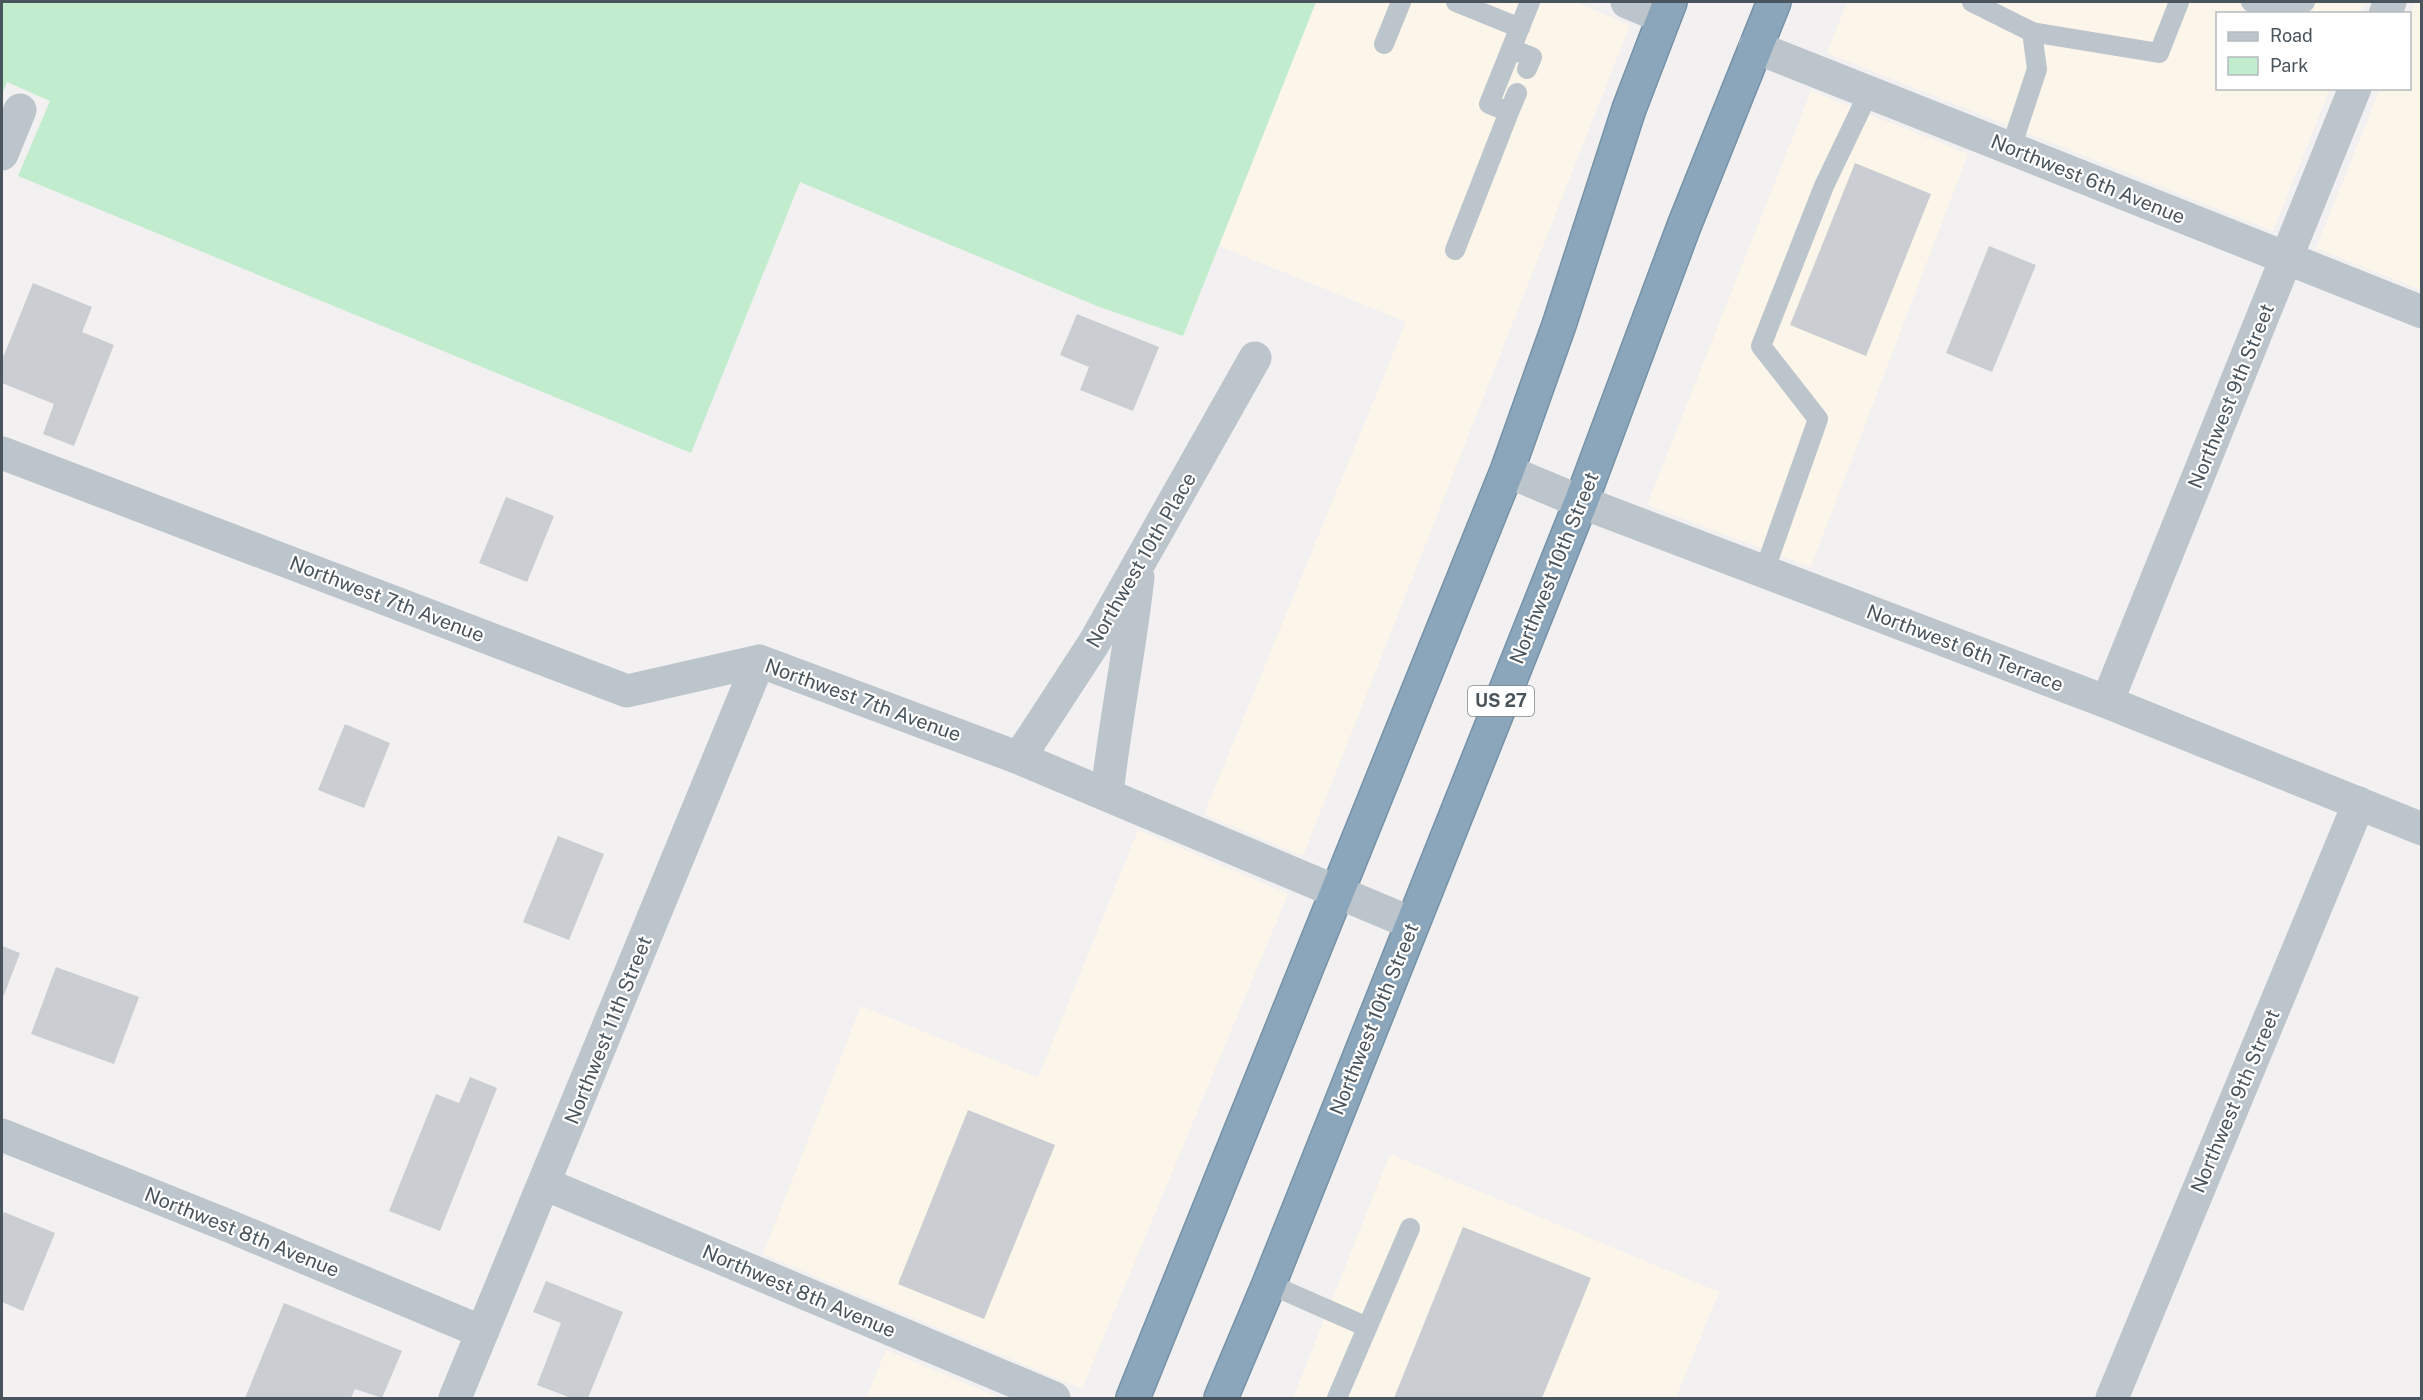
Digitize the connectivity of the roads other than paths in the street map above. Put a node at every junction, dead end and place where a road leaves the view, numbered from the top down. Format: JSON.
{"nodes":[{"id":1,"x":1401,"y":2,"type":"edge"},
{"id":2,"x":1456,"y":2,"type":"edge"},
{"id":3,"x":1530,"y":2,"type":"edge"},
{"id":4,"x":1628,"y":2,"type":"edge"},
{"id":5,"x":1774,"y":2,"type":"edge"},
{"id":6,"x":1972,"y":2,"type":"edge"},
{"id":7,"x":2179,"y":2,"type":"edge"},
{"id":8,"x":2251,"y":2,"type":"edge"},
{"id":9,"x":2305,"y":2,"type":"edge"},
{"id":10,"x":1667,"y":9,"type":"edge"},
{"id":11,"x":1520,"y":28,"type":"junction"},
{"id":12,"x":2031,"y":32,"type":"junction"},
{"id":13,"x":1384,"y":44,"type":"dead end"},
{"id":14,"x":1755,"y":47,"type":"junction"},
{"id":15,"x":1511,"y":49,"type":"junction"},
{"id":16,"x":1527,"y":69,"type":"dead end"},
{"id":17,"x":2354,"y":90,"type":"edge"},
{"id":18,"x":1869,"y":92,"type":"junction"},
{"id":19,"x":1517,"y":93,"type":"dead end"},
{"id":20,"x":20,"y":110,"type":"dead end"},
{"id":21,"x":1509,"y":112,"type":"junction"},
{"id":22,"x":2011,"y":148,"type":"junction"},
{"id":23,"x":2,"y":154,"type":"edge"},
{"id":24,"x":1455,"y":250,"type":"dead end"},
{"id":25,"x":2287,"y":258,"type":"junction"},
{"id":26,"x":2421,"y":312,"type":"edge"},
{"id":27,"x":1255,"y":358,"type":"dead end"},
{"id":28,"x":2,"y":453,"type":"edge"},
{"id":29,"x":1507,"y":471,"type":"junction"},
{"id":30,"x":1581,"y":502,"type":"junction"},
{"id":31,"x":1140,"y":562,"type":"junction"},
{"id":32,"x":1764,"y":572,"type":"junction"},
{"id":33,"x":759,"y":661,"type":"junction"},
{"id":34,"x":2107,"y":702,"type":"junction"},
{"id":35,"x":1019,"y":758,"type":"junction"},
{"id":36,"x":1107,"y":794,"type":"junction"},
{"id":37,"x":2359,"y":804,"type":"junction"},
{"id":38,"x":2421,"y":828,"type":"edge"},
{"id":39,"x":1339,"y":893,"type":"junction"},
{"id":40,"x":1411,"y":923,"type":"junction"},
{"id":41,"x":2,"y":1135,"type":"edge"},
{"id":42,"x":545,"y":1184,"type":"junction"},
{"id":43,"x":1410,"y":1228,"type":"dead end"},
{"id":44,"x":1269,"y":1284,"type":"junction"},
{"id":45,"x":1367,"y":1327,"type":"junction"},
{"id":46,"x":482,"y":1332,"type":"junction"},
{"id":47,"x":455,"y":1398,"type":"edge"},
{"id":48,"x":1054,"y":1398,"type":"edge"},
{"id":49,"x":1133,"y":1398,"type":"edge"},
{"id":50,"x":1221,"y":1398,"type":"edge"},
{"id":51,"x":1337,"y":1398,"type":"edge"},
{"id":52,"x":2112,"y":1398,"type":"edge"}],
"edges":[{"from":1,"to":13,"type":"lane"},
{"from":2,"to":11,"type":"lane"},
{"from":3,"to":11,"type":"lane"},
{"from":4,"to":10,"type":"street"},
{"from":5,"to":14,"type":"highway","name":"Northwest 10th Street","number":"US 27"},
{"from":6,"to":12,"type":"lane"},
{"from":7,"to":12,"type":"lane"},
{"from":8,"to":9,"type":"lane"},
{"from":10,"to":29,"type":"highway"},
{"from":11,"to":15,"type":"lane"},
{"from":12,"to":22,"type":"lane"},
{"from":14,"to":18,"type":"street","name":"Northwest 6th Avenue"},
{"from":14,"to":30,"type":"highway","name":"Northwest 10th Street","number":"US 27"},
{"from":15,"to":16,"type":"lane"},
{"from":15,"to":21,"type":"lane"},
{"from":17,"to":25,"type":"street","name":"Northwest 9th Street"},
{"from":18,"to":22,"type":"street","name":"Northwest 6th Avenue"},
{"from":18,"to":32,"type":"lane"},
{"from":19,"to":21,"type":"lane"},
{"from":20,"to":23,"type":"street"},
{"from":21,"to":24,"type":"lane"},
{"from":22,"to":25,"type":"street","name":"Northwest 6th Avenue"},
{"from":25,"to":26,"type":"street","name":"Northwest 6th Avenue"},
{"from":25,"to":34,"type":"street","name":"Northwest 9th Street"},
{"from":27,"to":31,"type":"street","name":"Northwest 10th Place"},
{"from":28,"to":33,"type":"street","name":"Northwest 7th Avenue"},
{"from":29,"to":30,"type":"street","name":"Northwest 6th Terrace"},
{"from":29,"to":39,"type":"highway"},
{"from":30,"to":32,"type":"street","name":"Northwest 6th Terrace"},
{"from":30,"to":40,"type":"highway","name":"Northwest 10th Street","number":"US 27"},
{"from":31,"to":35,"type":"street","name":"Northwest 10th Place"},
{"from":31,"to":36,"type":"street"},
{"from":32,"to":34,"type":"street","name":"Northwest 6th Terrace"},
{"from":33,"to":35,"type":"street","name":"Northwest 7th Avenue"},
{"from":33,"to":42,"type":"street","name":"Northwest 11th Street"},
{"from":34,"to":37,"type":"street","name":"Northwest 6th Terrace"},
{"from":35,"to":36,"type":"street","name":"Northwest 7th Avenue"},
{"from":36,"to":39,"type":"street","name":"Northwest 7th Avenue"},
{"from":37,"to":38,"type":"street","name":"Northwest 6th Terrace"},
{"from":37,"to":52,"type":"street","name":"Northwest 9th Street"},
{"from":39,"to":40,"type":"street","name":"Northwest 7th Avenue"},
{"from":39,"to":49,"type":"highway"},
{"from":40,"to":44,"type":"highway","name":"Northwest 10th Street","number":"US 27"},
{"from":41,"to":46,"type":"street","name":"Northwest 8th Avenue"},
{"from":42,"to":46,"type":"street","name":"Northwest 11th Street"},
{"from":42,"to":48,"type":"street","name":"Northwest 8th Avenue"},
{"from":43,"to":45,"type":"lane"},
{"from":44,"to":45,"type":"lane"},
{"from":44,"to":50,"type":"highway","name":"Northwest 10th Street","number":"US 27"},
{"from":45,"to":51,"type":"lane"},
{"from":46,"to":47,"type":"street","name":"Northwest 11th Street"}]}
